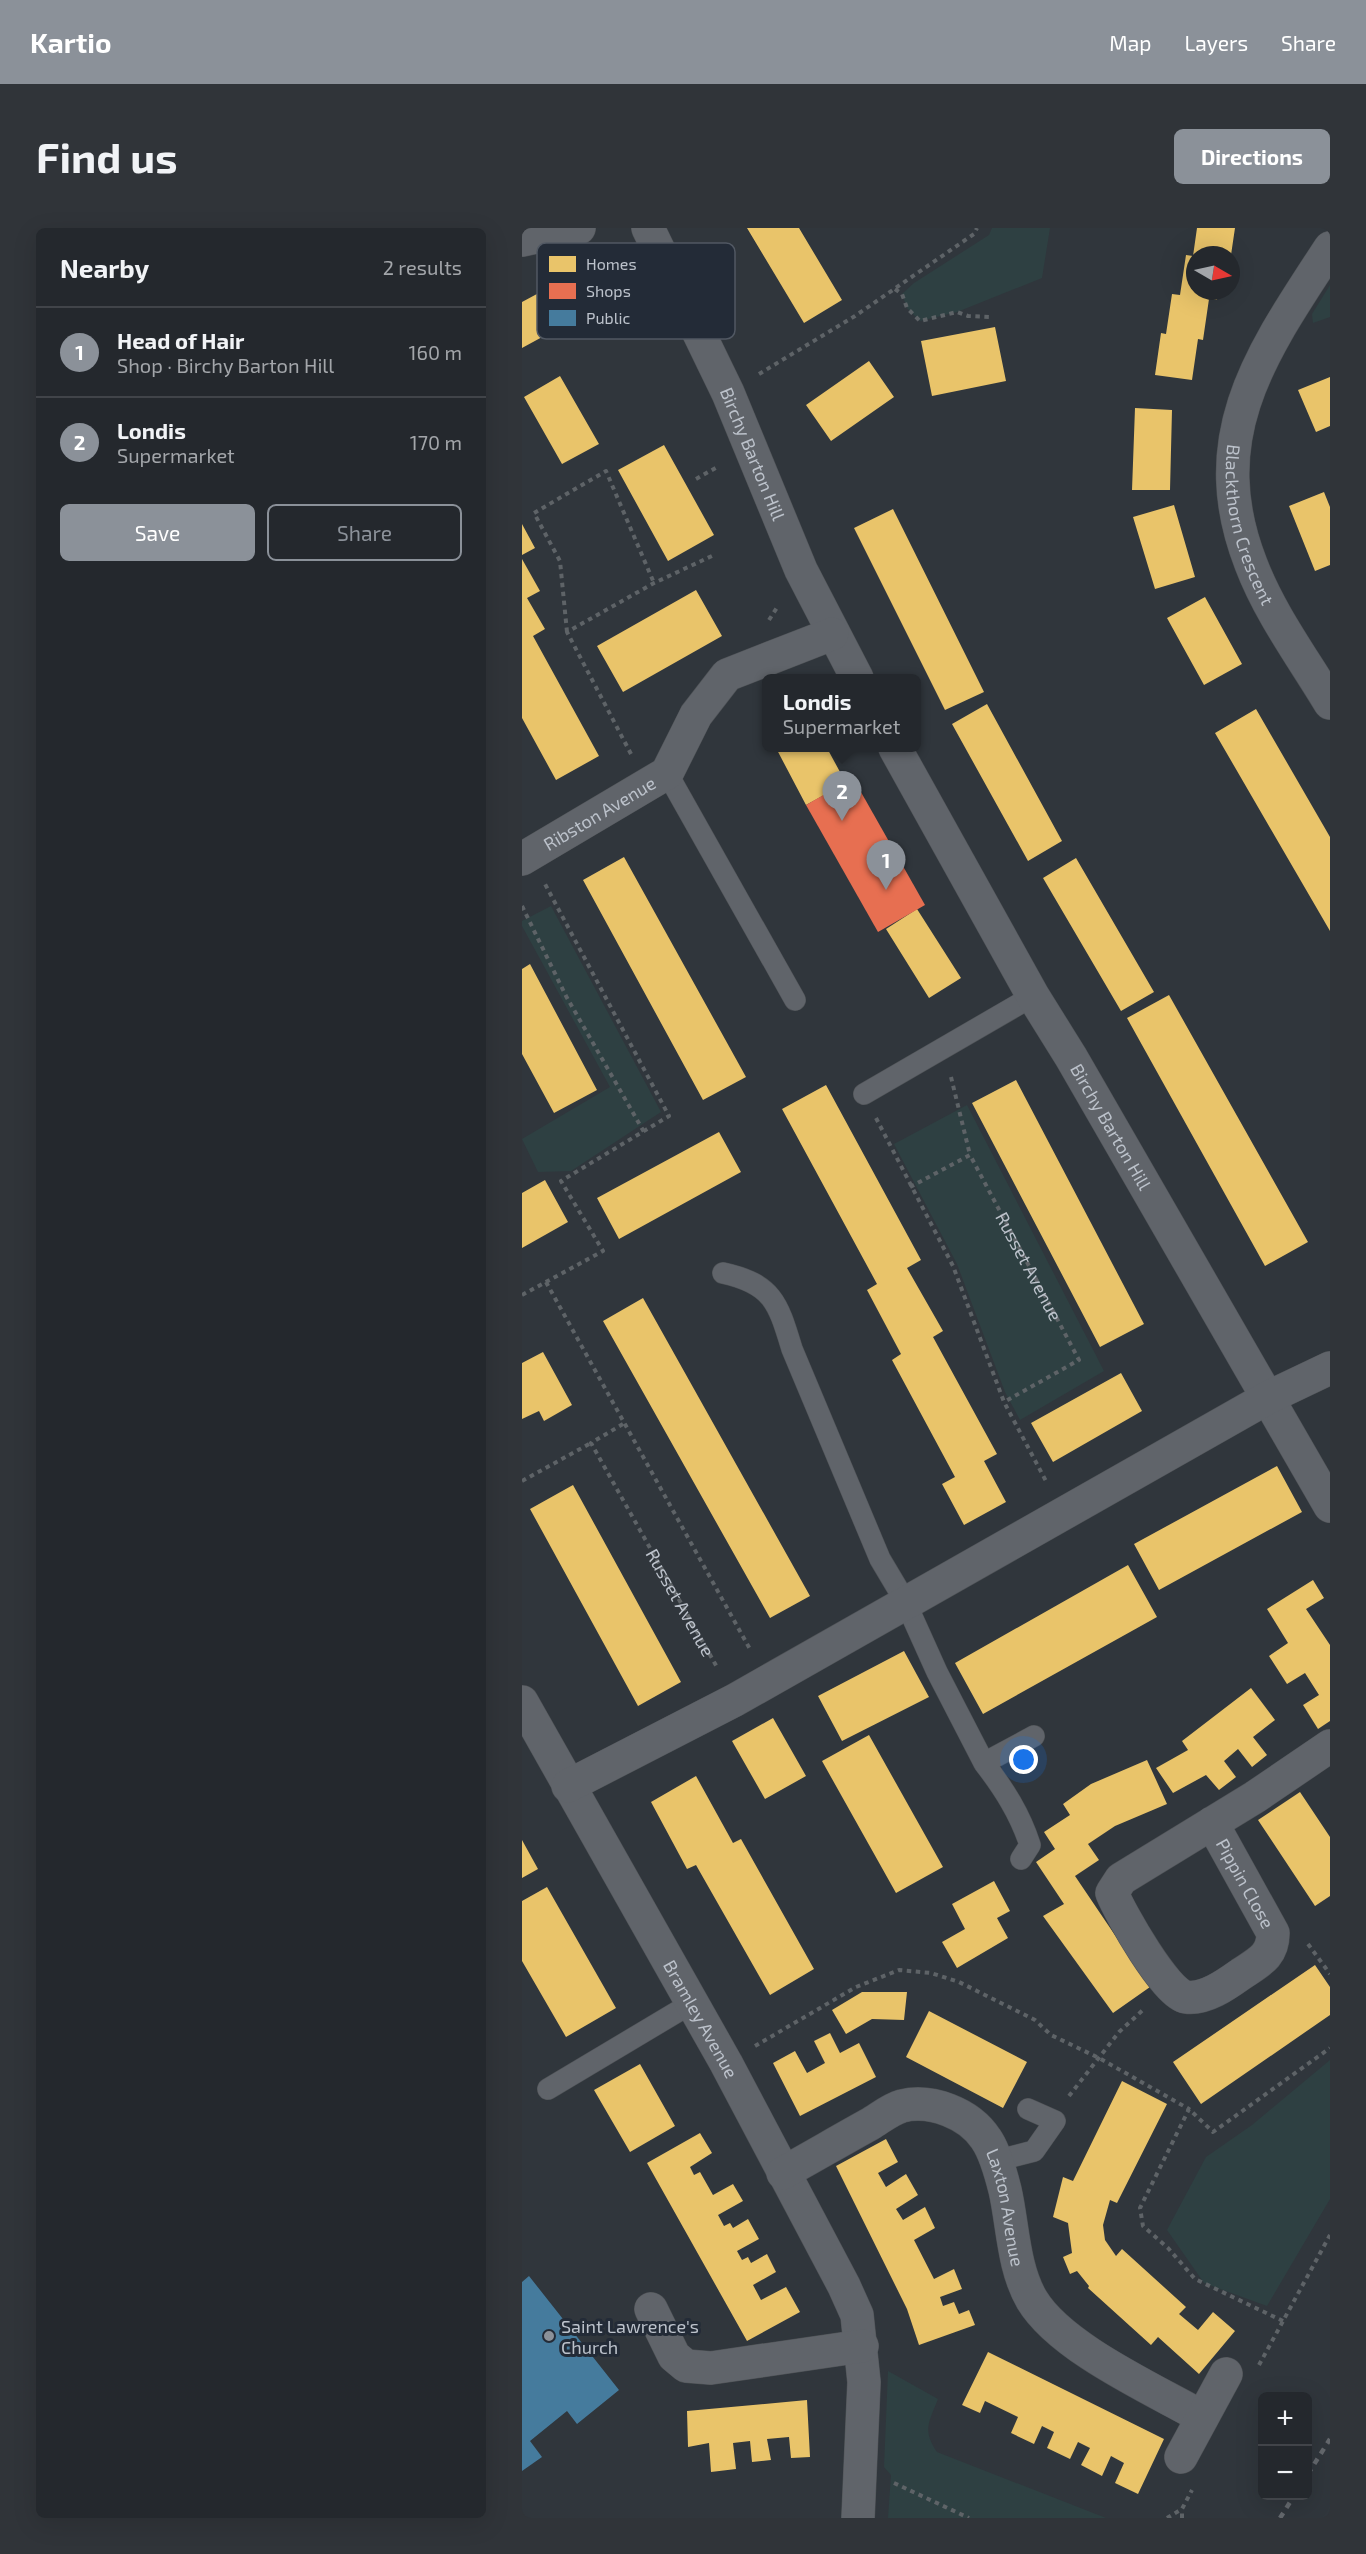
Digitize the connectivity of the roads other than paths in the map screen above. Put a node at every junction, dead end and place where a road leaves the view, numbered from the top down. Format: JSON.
{"nodes":[{"id":1,"x":579,"y":228,"type":"edge"},
{"id":2,"x":648,"y":228,"type":"edge"},
{"id":3,"x":522,"y":240,"type":"edge"},
{"id":4,"x":655,"y":243,"type":"edge"},
{"id":5,"x":1330,"y":249,"type":"edge"},
{"id":6,"x":702,"y":339,"type":"edge"},
{"id":7,"x":832,"y":634,"type":"junction"},
{"id":8,"x":854,"y":674,"type":"edge"},
{"id":9,"x":1330,"y":702,"type":"edge"},
{"id":10,"x":898,"y":752,"type":"edge"},
{"id":11,"x":667,"y":773,"type":"junction"},
{"id":12,"x":526,"y":857,"type":"edge"},
{"id":13,"x":1033,"y":996,"type":"junction"},
{"id":14,"x":795,"y":1000,"type":"dead end"},
{"id":15,"x":864,"y":1094,"type":"road end"},
{"id":16,"x":723,"y":1273,"type":"dead end"},
{"id":17,"x":1330,"y":1368,"type":"edge"},
{"id":18,"x":1267,"y":1398,"type":"junction"},
{"id":19,"x":1330,"y":1506,"type":"edge"},
{"id":20,"x":905,"y":1601,"type":"junction"},
{"id":21,"x":522,"y":1702,"type":"edge"},
{"id":22,"x":1034,"y":1736,"type":"dead end"},
{"id":23,"x":1330,"y":1746,"type":"edge"},
{"id":24,"x":984,"y":1763,"type":"junction"},
{"id":25,"x":568,"y":1785,"type":"junction"},
{"id":26,"x":1212,"y":1823,"type":"junction"},
{"id":27,"x":1021,"y":1859,"type":"dead end"},
{"id":28,"x":692,"y":2003,"type":"junction"},
{"id":29,"x":548,"y":2089,"type":"dead end"},
{"id":30,"x":1028,"y":2109,"type":"dead end"},
{"id":31,"x":995,"y":2161,"type":"junction"},
{"id":32,"x":783,"y":2174,"type":"junction"},
{"id":33,"x":651,"y":2308,"type":"dead end"},
{"id":34,"x":862,"y":2346,"type":"junction"},
{"id":35,"x":1226,"y":2374,"type":"dead end"},
{"id":36,"x":1202,"y":2417,"type":"junction"},
{"id":37,"x":1181,"y":2457,"type":"dead end"},
{"id":38,"x":858,"y":2518,"type":"edge"}],
"edges":[{"from":1,"to":3,"type":"street"},
{"from":2,"to":4,"type":"street","name":"Birchy Barton Hill"},
{"from":5,"to":9,"type":"street","name":"Blackthorn Crescent"},
{"from":6,"to":7,"type":"street","name":"Birchy Barton Hill"},
{"from":7,"to":8,"type":"street","name":"Birchy Barton Hill"},
{"from":7,"to":11,"type":"street","name":"Ribston Avenue"},
{"from":10,"to":13,"type":"street","name":"Birchy Barton Hill"},
{"from":11,"to":12,"type":"street","name":"Ribston Avenue"},
{"from":11,"to":14,"type":"lane"},
{"from":13,"to":15,"type":"lane"},
{"from":13,"to":18,"type":"street","name":"Birchy Barton Hill"},
{"from":16,"to":20,"type":"lane"},
{"from":17,"to":18,"type":"street"},
{"from":18,"to":19,"type":"street","name":"Birchy Barton Hill"},
{"from":18,"to":20,"type":"street"},
{"from":20,"to":24,"type":"lane"},
{"from":20,"to":25,"type":"street"},
{"from":21,"to":25,"type":"street","name":"Bramley Avenue"},
{"from":22,"to":24,"type":"lane"},
{"from":23,"to":26,"type":"street","name":"Pippin Close"},
{"from":24,"to":27,"type":"lane"},
{"from":25,"to":28,"type":"street","name":"Bramley Avenue"},
{"from":26,"to":26,"type":"street","name":"Pippin Close"},
{"from":28,"to":29,"type":"lane"},
{"from":28,"to":32,"type":"street","name":"Bramley Avenue"},
{"from":30,"to":31,"type":"lane"},
{"from":31,"to":32,"type":"street","name":"Laxton Avenue"},
{"from":31,"to":36,"type":"street","name":"Laxton Avenue"},
{"from":32,"to":34,"type":"street","name":"Bramley Avenue"},
{"from":33,"to":34,"type":"street"},
{"from":34,"to":38,"type":"street","name":"Bramley Avenue"},
{"from":35,"to":36,"type":"street"},
{"from":36,"to":37,"type":"street"}]}
